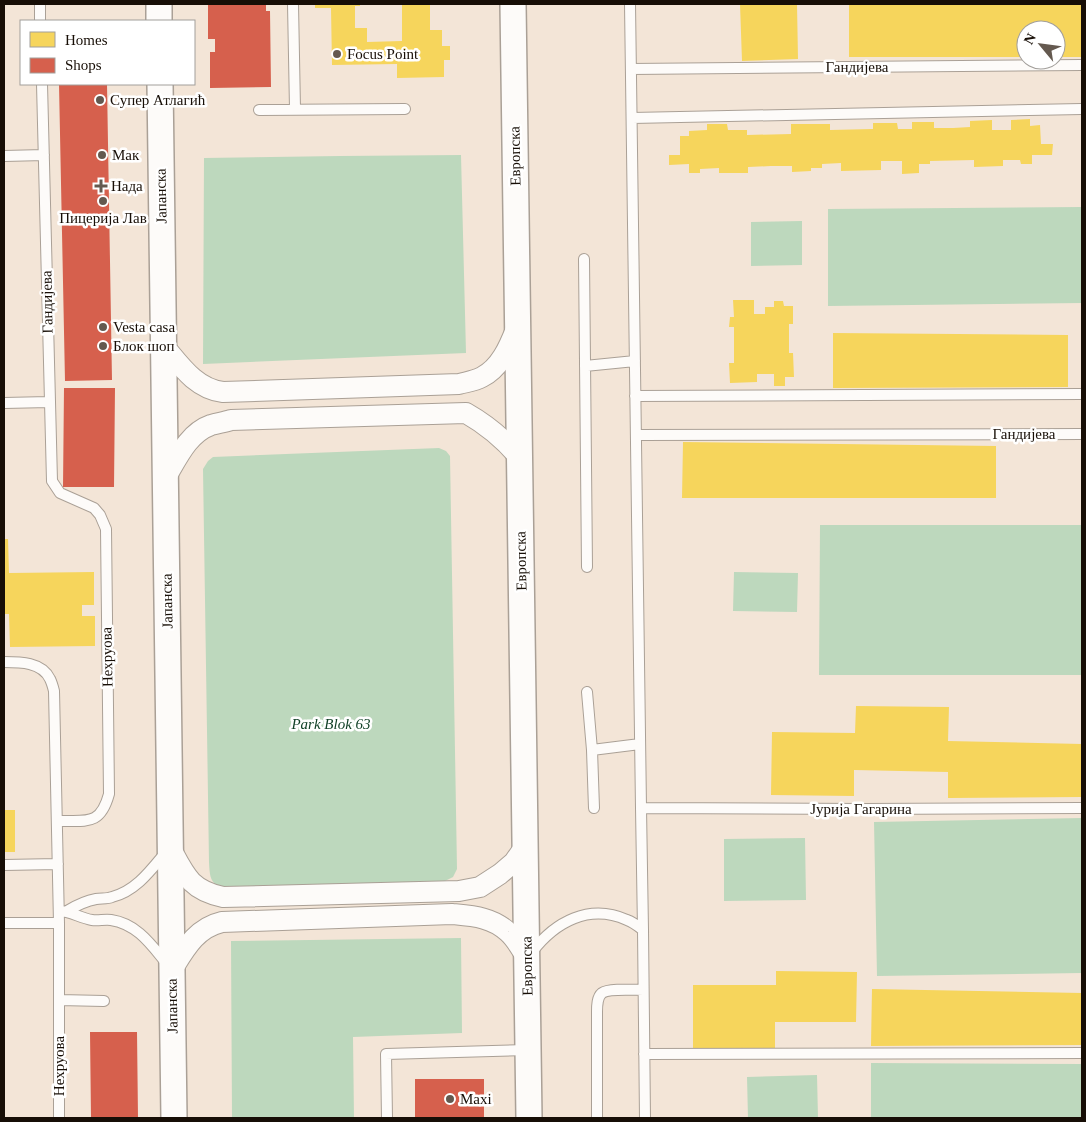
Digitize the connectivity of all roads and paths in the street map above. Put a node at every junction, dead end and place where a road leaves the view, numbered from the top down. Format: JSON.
{"nodes":[{"id":1,"x":40,"y":4,"type":"edge"},
{"id":2,"x":158,"y":4,"type":"edge"},
{"id":3,"x":293,"y":4,"type":"edge"},
{"id":4,"x":513,"y":4,"type":"edge"},
{"id":5,"x":630,"y":4,"type":"edge"},
{"id":6,"x":40,"y":20,"type":"edge"},
{"id":7,"x":159,"y":20,"type":"edge"},
{"id":8,"x":1082,"y":65,"type":"edge"},
{"id":9,"x":631,"y":69,"type":"junction"},
{"id":10,"x":42,"y":85,"type":"edge"},
{"id":11,"x":160,"y":85,"type":"edge"},
{"id":12,"x":295,"y":109,"type":"junction"},
{"id":13,"x":405,"y":109,"type":"dead end"},
{"id":14,"x":1082,"y":109,"type":"edge"},
{"id":15,"x":258,"y":110,"type":"dead end"},
{"id":16,"x":632,"y":118,"type":"junction"},
{"id":17,"x":4,"y":156,"type":"edge"},
{"id":18,"x":44,"y":156,"type":"junction"},
{"id":19,"x":584,"y":259,"type":"dead end"},
{"id":20,"x":518,"y":326,"type":"junction"},
{"id":21,"x":164,"y":346,"type":"junction"},
{"id":22,"x":635,"y":361,"type":"junction"},
{"id":23,"x":585,"y":366,"type":"junction"},
{"id":24,"x":1082,"y":394,"type":"edge"},
{"id":25,"x":635,"y":396,"type":"junction"},
{"id":26,"x":50,"y":402,"type":"junction"},
{"id":27,"x":4,"y":403,"type":"edge"},
{"id":28,"x":636,"y":434,"type":"junction"},
{"id":29,"x":1082,"y":434,"type":"edge"},
{"id":30,"x":519,"y":457,"type":"junction"},
{"id":31,"x":165,"y":479,"type":"junction"},
{"id":32,"x":52,"y":482,"type":"joint"},
{"id":33,"x":587,"y":567,"type":"dead end"},
{"id":34,"x":4,"y":662,"type":"edge"},
{"id":35,"x":587,"y":692,"type":"dead end"},
{"id":36,"x":640,"y":744,"type":"junction"},
{"id":37,"x":592,"y":750,"type":"junction"},
{"id":38,"x":594,"y":808,"type":"dead end"},
{"id":39,"x":640,"y":808,"type":"junction"},
{"id":40,"x":1082,"y":808,"type":"edge"},
{"id":41,"x":57,"y":821,"type":"junction"},
{"id":42,"x":526,"y":845,"type":"junction"},
{"id":43,"x":170,"y":847,"type":"junction"},
{"id":44,"x":58,"y":864,"type":"junction"},
{"id":45,"x":4,"y":865,"type":"edge"},
{"id":46,"x":63,"y":911,"type":"junction"},
{"id":47,"x":4,"y":923,"type":"edge"},
{"id":48,"x":59,"y":923,"type":"junction"},
{"id":49,"x":644,"y":930,"type":"junction"},
{"id":50,"x":527,"y":958,"type":"junction"},
{"id":51,"x":172,"y":970,"type":"junction"},
{"id":52,"x":643,"y":990,"type":"junction"},
{"id":53,"x":59,"y":1000,"type":"junction"},
{"id":54,"x":104,"y":1001,"type":"dead end"},
{"id":55,"x":528,"y":1050,"type":"junction"},
{"id":56,"x":1082,"y":1053,"type":"edge"},
{"id":57,"x":644,"y":1054,"type":"junction"},
{"id":58,"x":59,"y":1118,"type":"edge"},
{"id":59,"x":174,"y":1118,"type":"edge"},
{"id":60,"x":387,"y":1118,"type":"edge"},
{"id":61,"x":530,"y":1118,"type":"edge"},
{"id":62,"x":597,"y":1118,"type":"edge"},
{"id":63,"x":645,"y":1118,"type":"edge"}],
"edges":[{"from":1,"to":6,"type":"lane"},
{"from":2,"to":7,"type":"street"},
{"from":3,"to":12,"type":"lane"},
{"from":4,"to":20,"type":"street","name":"Европска"},
{"from":5,"to":9,"type":"lane"},
{"from":8,"to":9,"type":"lane","name":"Гандијева"},
{"from":9,"to":16,"type":"lane"},
{"from":10,"to":18,"type":"lane","name":"Гандијева"},
{"from":11,"to":21,"type":"street","name":"Јапанска"},
{"from":12,"to":13,"type":"lane"},
{"from":12,"to":15,"type":"lane"},
{"from":14,"to":16,"type":"lane"},
{"from":16,"to":22,"type":"lane"},
{"from":17,"to":18,"type":"lane"},
{"from":18,"to":26,"type":"lane","name":"Гандијева"},
{"from":19,"to":23,"type":"lane"},
{"from":20,"to":21,"type":"street"},
{"from":20,"to":30,"type":"street","name":"Европска"},
{"from":21,"to":31,"type":"street","name":"Јапанска"},
{"from":22,"to":23,"type":"lane"},
{"from":22,"to":25,"type":"lane"},
{"from":23,"to":33,"type":"lane"},
{"from":24,"to":25,"type":"lane"},
{"from":25,"to":28,"type":"lane"},
{"from":26,"to":27,"type":"lane"},
{"from":26,"to":32,"type":"lane","name":"Гандијева"},
{"from":28,"to":29,"type":"lane","name":"Гандијева"},
{"from":28,"to":36,"type":"lane"},
{"from":30,"to":31,"type":"street"},
{"from":30,"to":42,"type":"street","name":"Европска"},
{"from":31,"to":43,"type":"street","name":"Јапанска"},
{"from":32,"to":41,"type":"lane","name":"Нехруова"},
{"from":34,"to":41,"type":"lane","name":"Нехруова"},
{"from":35,"to":37,"type":"lane"},
{"from":36,"to":37,"type":"lane"},
{"from":36,"to":39,"type":"lane"},
{"from":37,"to":38,"type":"lane"},
{"from":39,"to":40,"type":"lane","name":"Јурија Гагарина"},
{"from":39,"to":49,"type":"lane"},
{"from":41,"to":44,"type":"lane","name":"Нехруова"},
{"from":42,"to":43,"type":"street"},
{"from":42,"to":50,"type":"street","name":"Европска"},
{"from":43,"to":46,"type":"lane"},
{"from":43,"to":51,"type":"street","name":"Јапанска"},
{"from":44,"to":45,"type":"lane"},
{"from":44,"to":46,"type":"lane","name":"Нехруова"},
{"from":46,"to":48,"type":"lane","name":"Нехруова"},
{"from":46,"to":51,"type":"lane"},
{"from":47,"to":48,"type":"lane"},
{"from":48,"to":53,"type":"lane","name":"Нехруова"},
{"from":49,"to":50,"type":"lane"},
{"from":49,"to":52,"type":"lane"},
{"from":50,"to":51,"type":"street"},
{"from":50,"to":55,"type":"street","name":"Европска"},
{"from":51,"to":59,"type":"street","name":"Јапанска"},
{"from":52,"to":57,"type":"lane"},
{"from":52,"to":62,"type":"lane"},
{"from":53,"to":54,"type":"lane"},
{"from":53,"to":58,"type":"lane","name":"Нехруова"},
{"from":55,"to":60,"type":"lane"},
{"from":55,"to":61,"type":"street","name":"Европска"},
{"from":56,"to":57,"type":"lane"},
{"from":57,"to":63,"type":"lane"}]}
